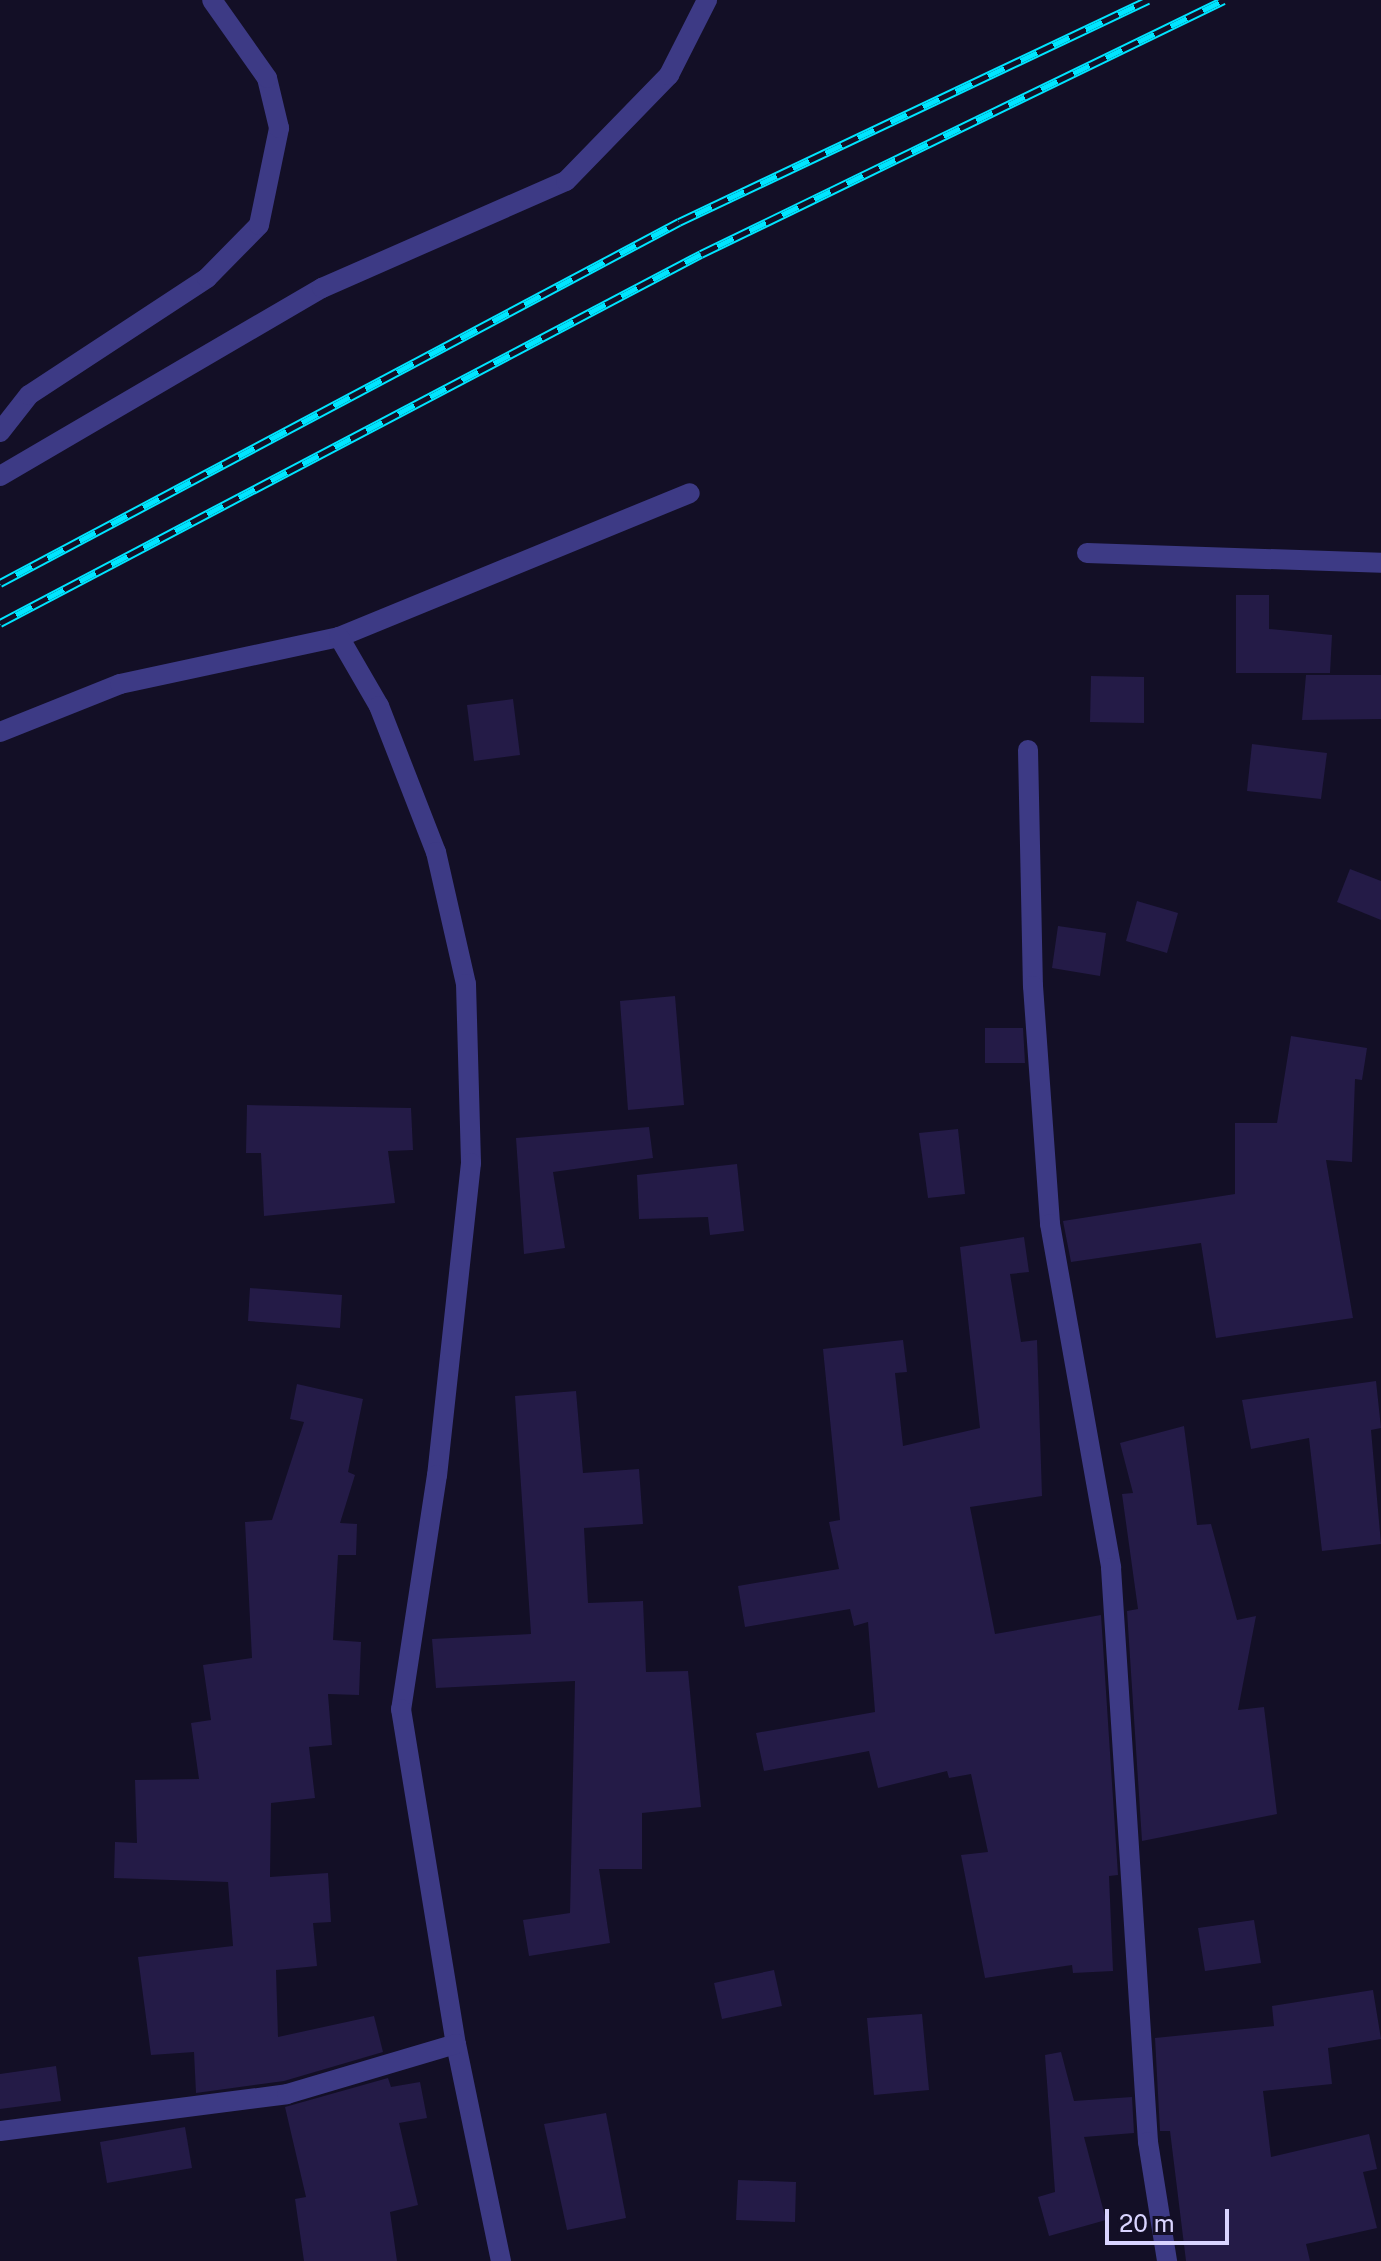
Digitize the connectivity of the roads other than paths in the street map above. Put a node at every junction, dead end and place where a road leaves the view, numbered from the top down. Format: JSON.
{"nodes":[{"id":1,"x":212,"y":0,"type":"edge"},
{"id":2,"x":707,"y":0,"type":"edge"},
{"id":3,"x":0,"y":432,"type":"edge"},
{"id":4,"x":0,"y":476,"type":"edge"},
{"id":5,"x":690,"y":493,"type":"dead end"},
{"id":6,"x":1087,"y":553,"type":"dead end"},
{"id":7,"x":1381,"y":563,"type":"edge"},
{"id":8,"x":339,"y":637,"type":"junction"},
{"id":9,"x":0,"y":732,"type":"edge"},
{"id":10,"x":1028,"y":750,"type":"dead end"},
{"id":11,"x":456,"y":2044,"type":"junction"},
{"id":12,"x":0,"y":2131,"type":"edge"},
{"id":13,"x":501,"y":2261,"type":"edge"},
{"id":14,"x":1167,"y":2261,"type":"edge"}],
"edges":[{"from":1,"to":3,"type":"street"},
{"from":2,"to":4,"type":"street"},
{"from":5,"to":8,"type":"street"},
{"from":6,"to":7,"type":"street"},
{"from":8,"to":9,"type":"street"},
{"from":8,"to":11,"type":"street"},
{"from":10,"to":14,"type":"street"},
{"from":11,"to":12,"type":"street"},
{"from":11,"to":13,"type":"street"}]}
